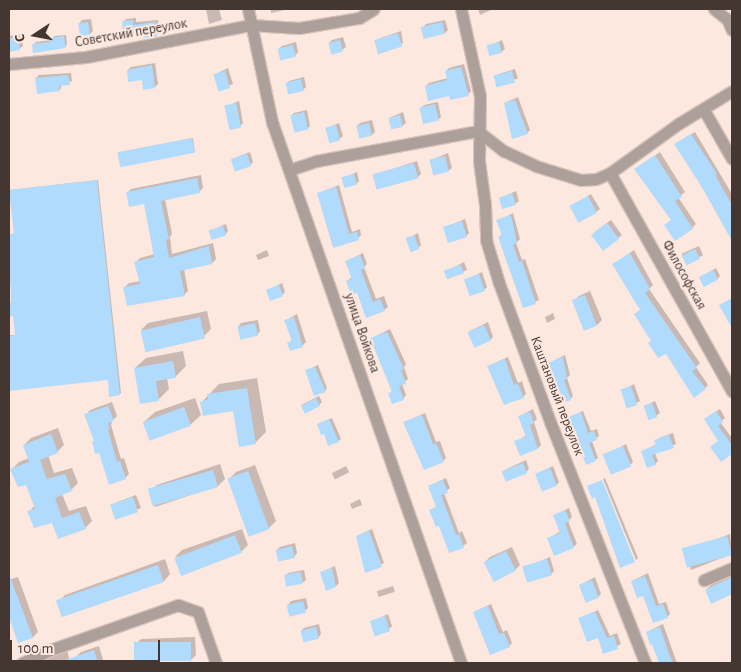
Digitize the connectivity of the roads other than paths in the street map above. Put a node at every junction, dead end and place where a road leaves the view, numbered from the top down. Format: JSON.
{"nodes":[{"id":1,"x":248,"y":9,"type":"edge"},
{"id":2,"x":374,"y":9,"type":"edge"},
{"id":3,"x":461,"y":9,"type":"edge"},
{"id":4,"x":714,"y":9,"type":"edge"},
{"id":5,"x":250,"y":25,"type":"junction"},
{"id":6,"x":732,"y":30,"type":"edge"},
{"id":7,"x":9,"y":64,"type":"edge"},
{"id":8,"x":732,"y":91,"type":"edge"},
{"id":9,"x":704,"y":110,"type":"junction"},
{"id":10,"x":478,"y":131,"type":"junction"},
{"id":11,"x":732,"y":160,"type":"edge"},
{"id":12,"x":290,"y":170,"type":"junction"},
{"id":13,"x":610,"y":173,"type":"junction"},
{"id":14,"x":732,"y":392,"type":"edge"},
{"id":15,"x":732,"y":568,"type":"edge"},
{"id":16,"x":704,"y":580,"type":"dead end"},
{"id":17,"x":22,"y":663,"type":"edge"},
{"id":18,"x":216,"y":663,"type":"edge"},
{"id":19,"x":461,"y":663,"type":"edge"},
{"id":20,"x":645,"y":663,"type":"edge"}],
"edges":[{"from":1,"to":5,"type":"street","name":"улица Войкова"},
{"from":2,"to":5,"type":"street","name":"Советский переулок"},
{"from":3,"to":10,"type":"street","name":"Каштановый переулок"},
{"from":4,"to":6,"type":"street"},
{"from":5,"to":7,"type":"street","name":"Советский переулок"},
{"from":5,"to":12,"type":"street","name":"улица Войкова"},
{"from":8,"to":9,"type":"street"},
{"from":9,"to":11,"type":"street"},
{"from":9,"to":13,"type":"street"},
{"from":10,"to":12,"type":"street"},
{"from":10,"to":13,"type":"street"},
{"from":10,"to":20,"type":"street","name":"Каштановый переулок"},
{"from":12,"to":19,"type":"street","name":"улица Войкова"},
{"from":13,"to":14,"type":"street","name":"Философская"},
{"from":15,"to":16,"type":"street"},
{"from":17,"to":18,"type":"street"}]}
